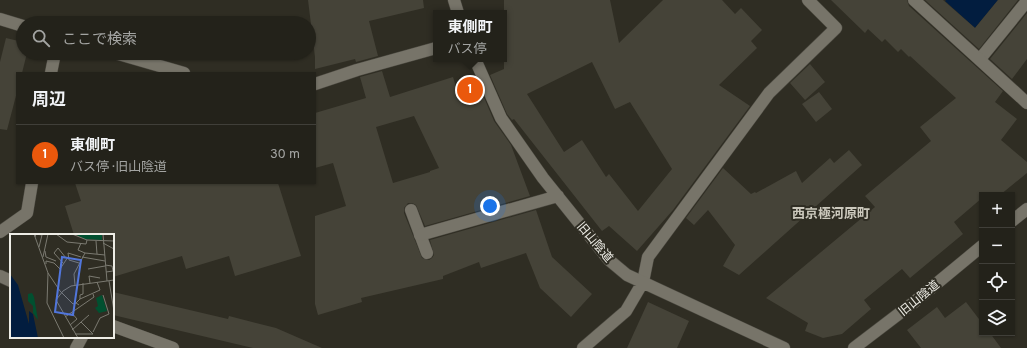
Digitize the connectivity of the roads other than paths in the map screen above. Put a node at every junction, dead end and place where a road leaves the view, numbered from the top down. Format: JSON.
{"nodes":[{"id":1,"x":454,"y":0,"type":"edge"},
{"id":2,"x":808,"y":0,"type":"edge"},
{"id":3,"x":914,"y":0,"type":"edge"},
{"id":4,"x":1027,"y":1,"type":"edge"},
{"id":5,"x":457,"y":10,"type":"edge"},
{"id":6,"x":0,"y":19,"type":"edge"},
{"id":7,"x":16,"y":24,"type":"edge"},
{"id":8,"x":433,"y":49,"type":"edge"},
{"id":9,"x":54,"y":60,"type":"edge"},
{"id":10,"x":139,"y":60,"type":"edge"},
{"id":11,"x":980,"y":60,"type":"junction"},
{"id":12,"x":476,"y":62,"type":"edge"},
{"id":13,"x":51,"y":72,"type":"edge"},
{"id":14,"x":181,"y":72,"type":"edge"},
{"id":15,"x":316,"y":84,"type":"edge"},
{"id":16,"x":1027,"y":103,"type":"edge"},
{"id":17,"x":32,"y":184,"type":"edge"},
{"id":18,"x":558,"y":196,"type":"junction"},
{"id":19,"x":1027,"y":209,"type":"edge"},
{"id":20,"x":411,"y":210,"type":"dead end"},
{"id":21,"x":1015,"y":219,"type":"edge"},
{"id":22,"x":0,"y":232,"type":"edge"},
{"id":23,"x":420,"y":235,"type":"junction"},
{"id":24,"x":979,"y":248,"type":"edge"},
{"id":25,"x":427,"y":253,"type":"dead end"},
{"id":26,"x":0,"y":276,"type":"edge"},
{"id":27,"x":10,"y":281,"type":"edge"},
{"id":28,"x":643,"y":282,"type":"junction"},
{"id":29,"x":114,"y":326,"type":"edge"},
{"id":30,"x":81,"y":338,"type":"edge"},
{"id":31,"x":76,"y":348,"type":"edge"},
{"id":32,"x":173,"y":348,"type":"edge"},
{"id":33,"x":583,"y":348,"type":"edge"},
{"id":34,"x":784,"y":348,"type":"edge"},
{"id":35,"x":854,"y":348,"type":"edge"}],
"edges":[{"from":1,"to":5,"type":"street"},
{"from":2,"to":28,"type":"street"},
{"from":3,"to":11,"type":"street"},
{"from":4,"to":11,"type":"street"},
{"from":6,"to":7,"type":"street"},
{"from":8,"to":15,"type":"street"},
{"from":9,"to":13,"type":"street"},
{"from":10,"to":14,"type":"street"},
{"from":11,"to":16,"type":"street"},
{"from":12,"to":18,"type":"street","name":"旧山陰道"},
{"from":17,"to":22,"type":"street"},
{"from":18,"to":23,"type":"street"},
{"from":18,"to":28,"type":"street","name":"旧山陰道"},
{"from":19,"to":21,"type":"street"},
{"from":20,"to":23,"type":"street"},
{"from":23,"to":25,"type":"street"},
{"from":24,"to":35,"type":"street","name":"旧山陰道"},
{"from":26,"to":27,"type":"street"},
{"from":28,"to":33,"type":"street"},
{"from":28,"to":34,"type":"street","name":"旧山陰道"},
{"from":29,"to":32,"type":"street"},
{"from":30,"to":31,"type":"street"}]}
